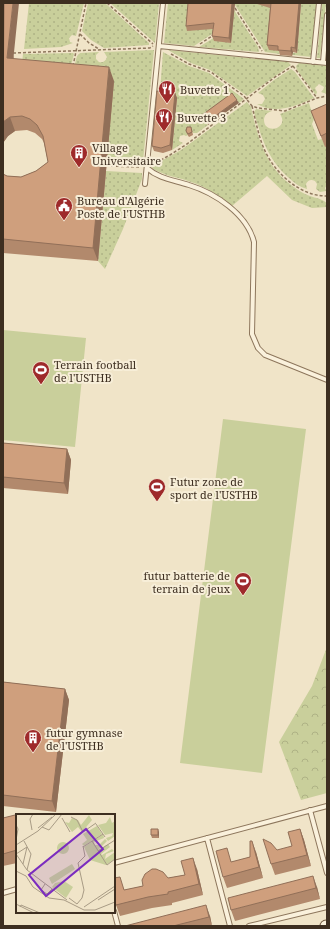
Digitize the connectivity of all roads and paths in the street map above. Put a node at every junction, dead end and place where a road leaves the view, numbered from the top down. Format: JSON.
{"nodes":[{"id":1,"x":3,"y":3,"type":"edge"},
{"id":2,"x":86,"y":3,"type":"edge"},
{"id":3,"x":107,"y":3,"type":"edge"},
{"id":4,"x":163,"y":3,"type":"edge"},
{"id":5,"x":319,"y":3,"type":"edge"},
{"id":6,"x":3,"y":6,"type":"edge"},
{"id":7,"x":235,"y":8,"type":"dead end"},
{"id":8,"x":327,"y":15,"type":"edge"},
{"id":9,"x":80,"y":34,"type":"junction"},
{"id":10,"x":215,"y":35,"type":"edge"},
{"id":11,"x":159,"y":46,"type":"junction"},
{"id":12,"x":77,"y":50,"type":"junction"},
{"id":13,"x":101,"y":50,"type":"junction"},
{"id":14,"x":190,"y":50,"type":"junction"},
{"id":15,"x":10,"y":53,"type":"edge"},
{"id":16,"x":262,"y":57,"type":"junction"},
{"id":17,"x":294,"y":60,"type":"junction"},
{"id":18,"x":313,"y":62,"type":"junction"},
{"id":19,"x":325,"y":62,"type":"edge"},
{"id":20,"x":73,"y":66,"type":"edge"},
{"id":21,"x":293,"y":66,"type":"junction"},
{"id":22,"x":327,"y":96,"type":"edge"},
{"id":23,"x":317,"y":98,"type":"junction"},
{"id":24,"x":247,"y":99,"type":"junction"},
{"id":25,"x":252,"y":106,"type":"junction"},
{"id":26,"x":106,"y":166,"type":"dead end"},
{"id":27,"x":147,"y":168,"type":"junction"},
{"id":28,"x":145,"y":184,"type":"dead end"},
{"id":29,"x":326,"y":196,"type":"edge"},
{"id":30,"x":327,"y":380,"type":"edge"},
{"id":31,"x":327,"y":806,"type":"edge"},
{"id":32,"x":310,"y":810,"type":"junction"},
{"id":33,"x":206,"y":838,"type":"junction"},
{"id":34,"x":115,"y":863,"type":"edge"},
{"id":35,"x":327,"y":873,"type":"edge"},
{"id":36,"x":16,"y":889,"type":"edge"},
{"id":37,"x":3,"y":893,"type":"edge"},
{"id":38,"x":327,"y":907,"type":"edge"},
{"id":39,"x":115,"y":913,"type":"edge"},
{"id":40,"x":118,"y":926,"type":"edge"},
{"id":41,"x":230,"y":926,"type":"edge"},
{"id":42,"x":249,"y":926,"type":"edge"}],
"edges":[{"from":1,"to":6,"type":"lane"},
{"from":2,"to":9,"type":"path"},
{"from":3,"to":13,"type":"path"},
{"from":4,"to":11,"type":"lane"},
{"from":5,"to":18,"type":"lane"},
{"from":7,"to":16,"type":"path"},
{"from":8,"to":19,"type":"lane"},
{"from":9,"to":12,"type":"path"},
{"from":9,"to":13,"type":"path"},
{"from":10,"to":14,"type":"path"},
{"from":11,"to":14,"type":"lane"},
{"from":11,"to":24,"type":"path"},
{"from":11,"to":27,"type":"lane"},
{"from":12,"to":13,"type":"path"},
{"from":12,"to":15,"type":"path"},
{"from":12,"to":20,"type":"path"},
{"from":14,"to":16,"type":"lane"},
{"from":16,"to":17,"type":"lane"},
{"from":17,"to":18,"type":"lane"},
{"from":17,"to":21,"type":"path"},
{"from":18,"to":19,"type":"lane"},
{"from":21,"to":23,"type":"path"},
{"from":21,"to":24,"type":"path"},
{"from":22,"to":23,"type":"path"},
{"from":23,"to":25,"type":"path"},
{"from":24,"to":25,"type":"path"},
{"from":24,"to":27,"type":"path"},
{"from":25,"to":29,"type":"path"},
{"from":26,"to":27,"type":"path"},
{"from":27,"to":28,"type":"lane"},
{"from":27,"to":30,"type":"lane"},
{"from":31,"to":32,"type":"lane"},
{"from":32,"to":33,"type":"lane"},
{"from":32,"to":35,"type":"lane"},
{"from":33,"to":34,"type":"lane"},
{"from":33,"to":41,"type":"lane"},
{"from":36,"to":37,"type":"lane"},
{"from":38,"to":42,"type":"lane"},
{"from":39,"to":40,"type":"lane"}]}
